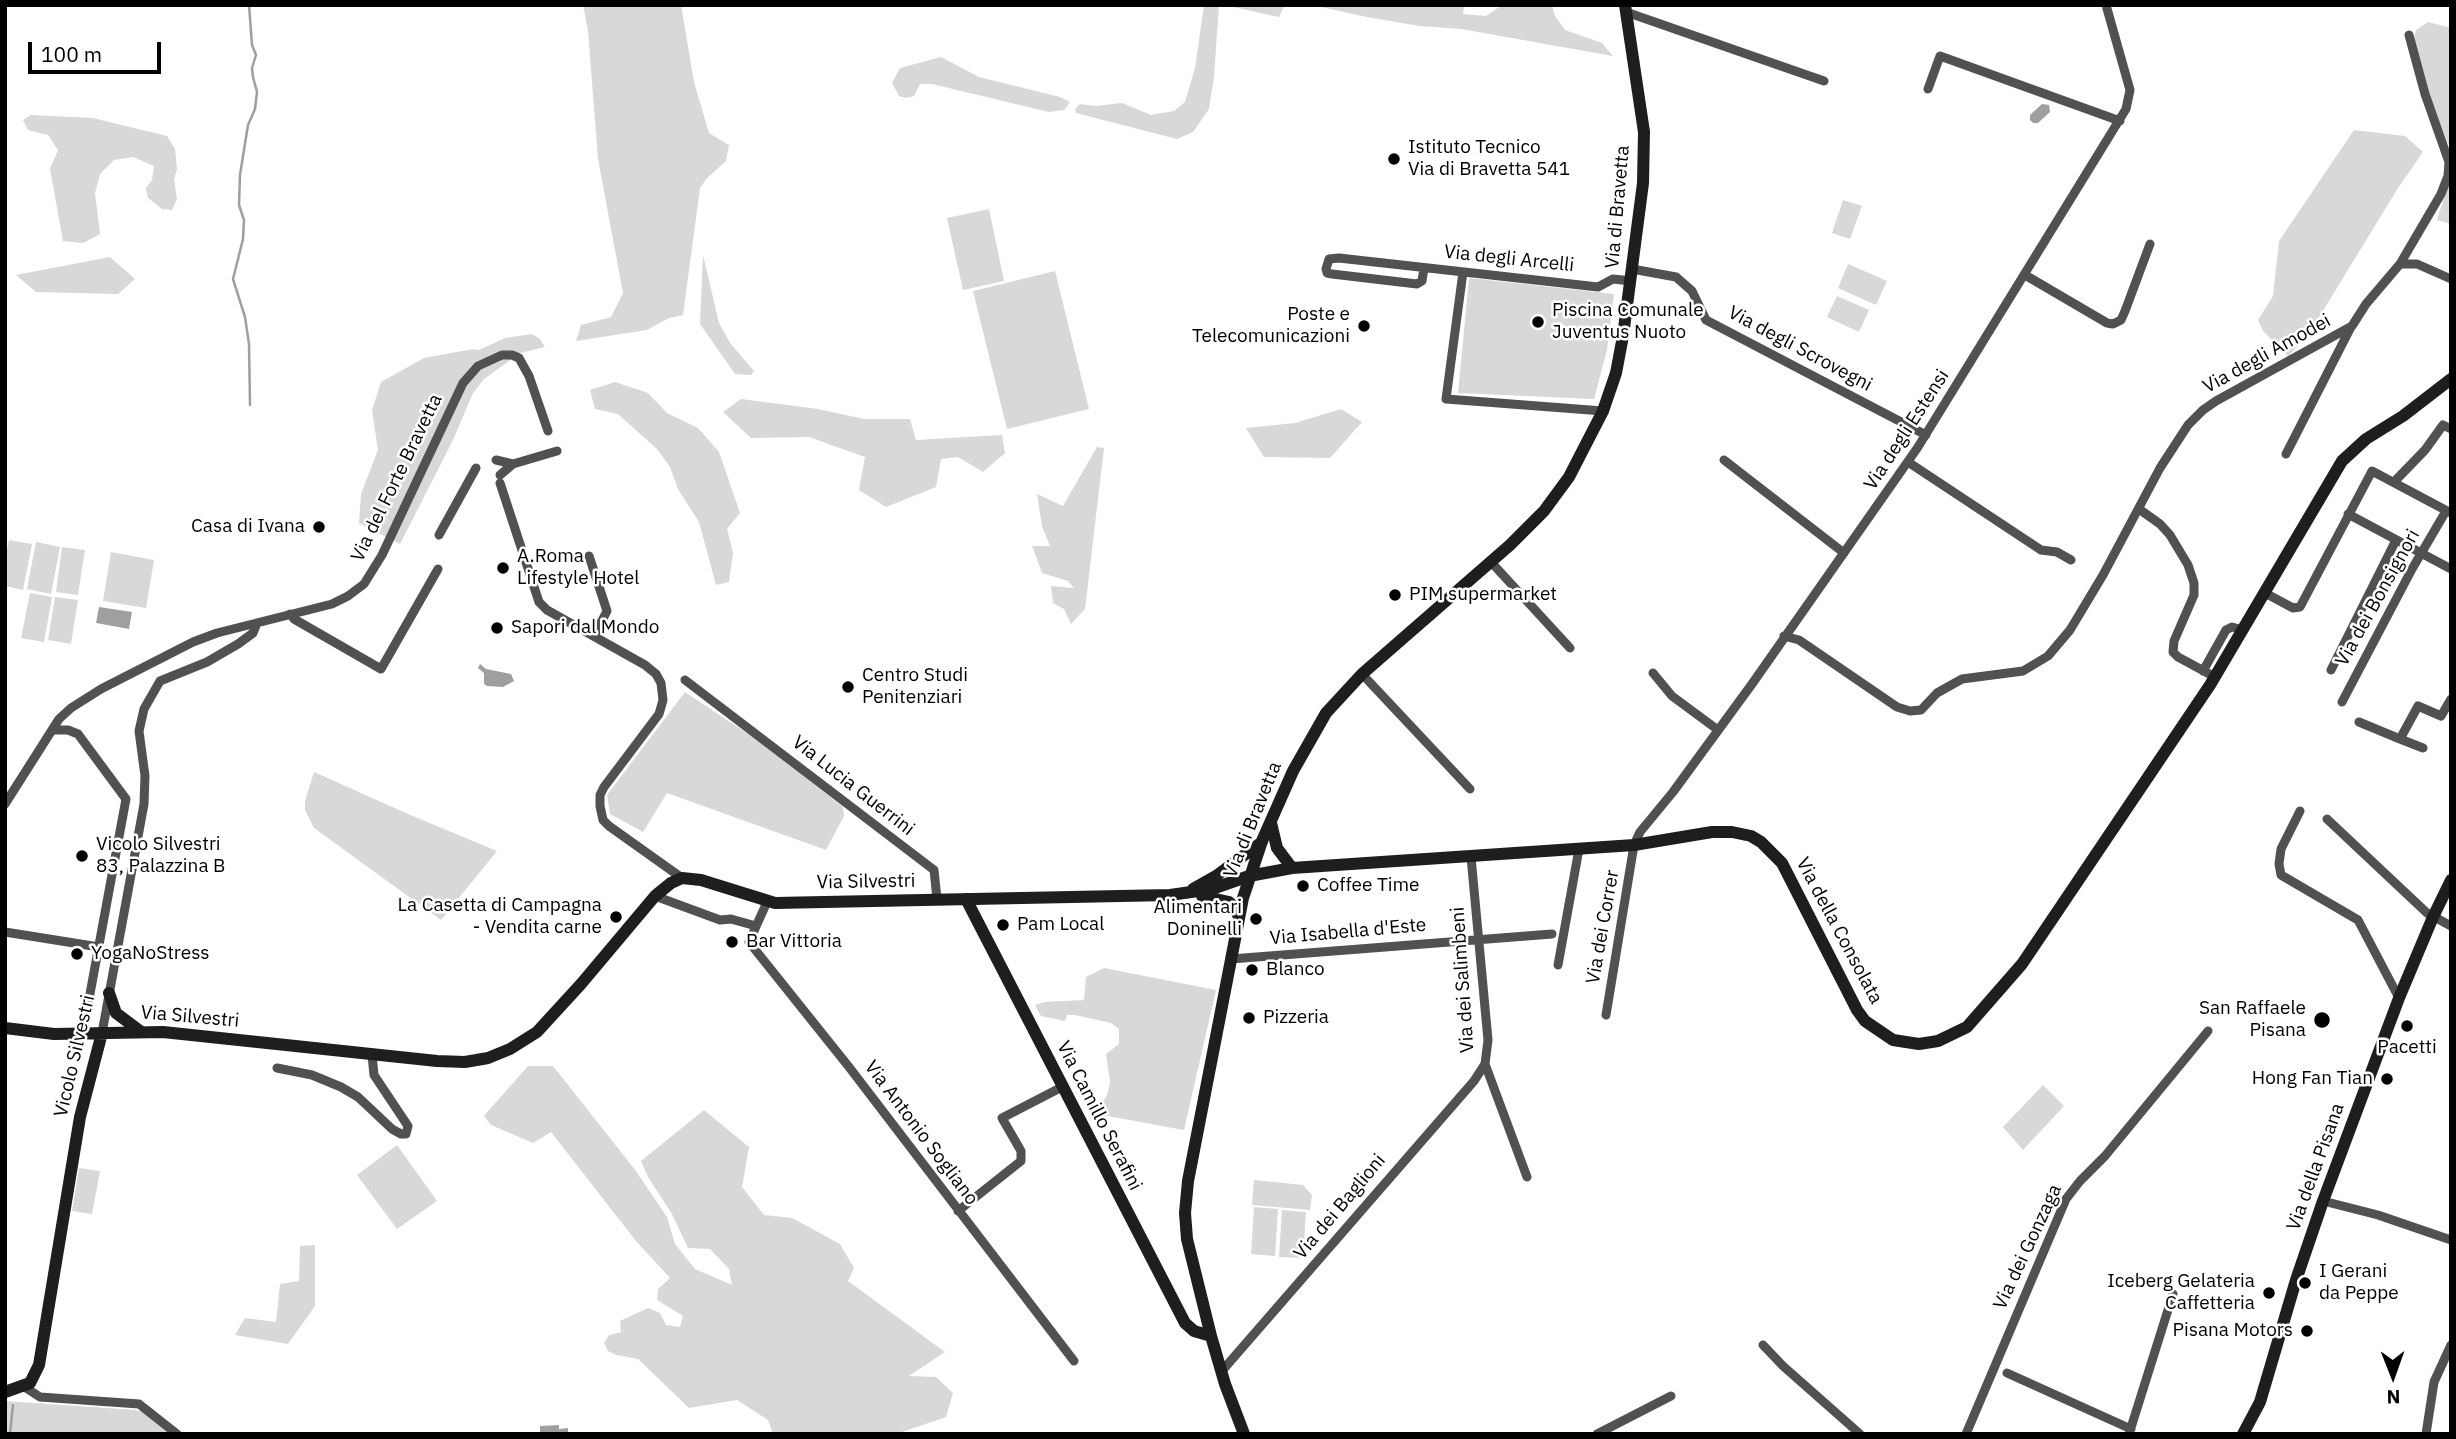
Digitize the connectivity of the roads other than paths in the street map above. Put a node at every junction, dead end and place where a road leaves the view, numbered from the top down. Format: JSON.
{"nodes":[{"id":1,"x":2106,"y":5,"type":"edge"},
{"id":2,"x":1626,"y":9,"type":"edge"},
{"id":3,"x":2409,"y":35,"type":"dead end"},
{"id":4,"x":1824,"y":80,"type":"dead end"},
{"id":5,"x":1928,"y":89,"type":"dead end"},
{"id":6,"x":2120,"y":121,"type":"junction"},
{"id":7,"x":2150,"y":244,"type":"dead end"},
{"id":8,"x":2400,"y":264,"type":"junction"},
{"id":9,"x":1424,"y":268,"type":"junction"},
{"id":10,"x":1462,"y":272,"type":"junction"},
{"id":11,"x":1632,"y":275,"type":"junction"},
{"id":12,"x":2025,"y":275,"type":"junction"},
{"id":13,"x":2451,"y":279,"type":"edge"},
{"id":14,"x":2352,"y":326,"type":"junction"},
{"id":15,"x":2451,"y":379,"type":"edge"},
{"id":16,"x":1604,"y":411,"type":"junction"},
{"id":17,"x":2451,"y":429,"type":"edge"},
{"id":18,"x":548,"y":431,"type":"dead end"},
{"id":19,"x":1926,"y":435,"type":"junction"},
{"id":20,"x":557,"y":451,"type":"dead end"},
{"id":21,"x":2286,"y":454,"type":"dead end"},
{"id":22,"x":496,"y":460,"type":"dead end"},
{"id":23,"x":1724,"y":460,"type":"dead end"},
{"id":24,"x":1908,"y":463,"type":"junction"},
{"id":25,"x":513,"y":464,"type":"junction"},
{"id":26,"x":476,"y":468,"type":"dead end"},
{"id":27,"x":2394,"y":482,"type":"junction"},
{"id":28,"x":2139,"y":509,"type":"junction"},
{"id":29,"x":2449,"y":512,"type":"edge"},
{"id":30,"x":2348,"y":513,"type":"junction"},
{"id":31,"x":439,"y":535,"type":"dead end"},
{"id":32,"x":2396,"y":540,"type":"junction"},
{"id":33,"x":1844,"y":553,"type":"junction"},
{"id":34,"x":2421,"y":554,"type":"junction"},
{"id":35,"x":589,"y":556,"type":"dead end"},
{"id":36,"x":2071,"y":560,"type":"dead end"},
{"id":37,"x":1491,"y":562,"type":"junction"},
{"id":38,"x":438,"y":569,"type":"dead end"},
{"id":39,"x":2451,"y":569,"type":"edge"},
{"id":40,"x":2265,"y":593,"type":"junction"},
{"id":41,"x":290,"y":614,"type":"junction"},
{"id":42,"x":257,"y":623,"type":"junction"},
{"id":43,"x":594,"y":636,"type":"junction"},
{"id":44,"x":1784,"y":636,"type":"junction"},
{"id":45,"x":1570,"y":648,"type":"dead end"},
{"id":46,"x":2331,"y":670,"type":"dead end"},
{"id":47,"x":1653,"y":673,"type":"dead end"},
{"id":48,"x":1362,"y":674,"type":"junction"},
{"id":49,"x":2209,"y":674,"type":"junction"},
{"id":50,"x":685,"y":680,"type":"dead end"},
{"id":51,"x":2451,"y":699,"type":"edge"},
{"id":52,"x":2342,"y":702,"type":"dead end"},
{"id":53,"x":2359,"y":722,"type":"dead end"},
{"id":54,"x":52,"y":730,"type":"junction"},
{"id":55,"x":1718,"y":730,"type":"junction"},
{"id":56,"x":2400,"y":739,"type":"junction"},
{"id":57,"x":2423,"y":747,"type":"dead end"},
{"id":58,"x":1470,"y":789,"type":"dead end"},
{"id":59,"x":5,"y":804,"type":"edge"},
{"id":60,"x":2300,"y":811,"type":"dead end"},
{"id":61,"x":2327,"y":819,"type":"dead end"},
{"id":62,"x":1270,"y":823,"type":"junction"},
{"id":63,"x":1262,"y":841,"type":"junction"},
{"id":64,"x":1634,"y":845,"type":"junction"},
{"id":65,"x":1579,"y":849,"type":"junction"},
{"id":66,"x":1471,"y":857,"type":"junction"},
{"id":67,"x":1292,"y":868,"type":"junction"},
{"id":68,"x":1249,"y":876,"type":"junction"},
{"id":69,"x":682,"y":878,"type":"junction"},
{"id":70,"x":2451,"y":880,"type":"edge"},
{"id":71,"x":1184,"y":894,"type":"junction"},
{"id":72,"x":655,"y":896,"type":"junction"},
{"id":73,"x":937,"y":899,"type":"junction"},
{"id":74,"x":966,"y":899,"type":"junction"},
{"id":75,"x":767,"y":902,"type":"junction"},
{"id":76,"x":1239,"y":917,"type":"junction"},
{"id":77,"x":2433,"y":917,"type":"junction"},
{"id":78,"x":756,"y":926,"type":"junction"},
{"id":79,"x":2451,"y":926,"type":"edge"},
{"id":80,"x":5,"y":932,"type":"edge"},
{"id":81,"x":1552,"y":934,"type":"dead end"},
{"id":82,"x":1479,"y":939,"type":"junction"},
{"id":83,"x":99,"y":947,"type":"junction"},
{"id":84,"x":1231,"y":959,"type":"junction"},
{"id":85,"x":1558,"y":965,"type":"dead end"},
{"id":86,"x":109,"y":993,"type":"junction"},
{"id":87,"x":2399,"y":998,"type":"junction"},
{"id":88,"x":87,"y":1010,"type":"dead end"},
{"id":89,"x":1606,"y":1015,"type":"dead end"},
{"id":90,"x":5,"y":1028,"type":"edge"},
{"id":91,"x":140,"y":1031,"type":"junction"},
{"id":92,"x":2208,"y":1031,"type":"dead end"},
{"id":93,"x":102,"y":1033,"type":"junction"},
{"id":94,"x":372,"y":1055,"type":"junction"},
{"id":95,"x":1485,"y":1064,"type":"junction"},
{"id":96,"x":277,"y":1068,"type":"dead end"},
{"id":97,"x":1062,"y":1087,"type":"junction"},
{"id":98,"x":1527,"y":1177,"type":"dead end"},
{"id":99,"x":2323,"y":1201,"type":"junction"},
{"id":100,"x":958,"y":1211,"type":"junction"},
{"id":101,"x":2451,"y":1240,"type":"edge"},
{"id":102,"x":2173,"y":1294,"type":"dead end"},
{"id":103,"x":1211,"y":1336,"type":"junction"},
{"id":104,"x":1763,"y":1345,"type":"dead end"},
{"id":105,"x":2451,"y":1345,"type":"edge"},
{"id":106,"x":1074,"y":1361,"type":"dead end"},
{"id":107,"x":1221,"y":1372,"type":"junction"},
{"id":108,"x":2007,"y":1373,"type":"dead end"},
{"id":109,"x":23,"y":1386,"type":"junction"},
{"id":110,"x":5,"y":1392,"type":"edge"},
{"id":111,"x":1671,"y":1396,"type":"dead end"},
{"id":112,"x":2130,"y":1432,"type":"edge"},
{"id":113,"x":177,"y":1434,"type":"edge"},
{"id":114,"x":1244,"y":1434,"type":"edge"},
{"id":115,"x":1597,"y":1434,"type":"edge"},
{"id":116,"x":1860,"y":1434,"type":"edge"},
{"id":117,"x":1966,"y":1434,"type":"edge"},
{"id":118,"x":2244,"y":1434,"type":"edge"},
{"id":119,"x":2426,"y":1434,"type":"edge"}],
"edges":[{"from":1,"to":6,"type":"street","name":"Via degli Estensi"},
{"from":2,"to":4,"type":"street"},
{"from":2,"to":11,"type":"main road","name":"Via di Bravetta"},
{"from":3,"to":8,"type":"street","name":"Via degli Amodei"},
{"from":5,"to":6,"type":"street"},
{"from":6,"to":12,"type":"street","name":"Via degli Estensi"},
{"from":7,"to":12,"type":"street"},
{"from":8,"to":13,"type":"street"},
{"from":8,"to":14,"type":"street","name":"Via degli Amodei"},
{"from":9,"to":9,"type":"street","name":"Via degli Arcelli"},
{"from":9,"to":10,"type":"street","name":"Via degli Arcelli"},
{"from":10,"to":11,"type":"street","name":"Via degli Arcelli"},
{"from":10,"to":16,"type":"street"},
{"from":11,"to":16,"type":"main road","name":"Via di Bravetta"},
{"from":11,"to":19,"type":"street","name":"Via degli Scrovegni"},
{"from":12,"to":19,"type":"street","name":"Via degli Estensi"},
{"from":14,"to":21,"type":"street"},
{"from":14,"to":28,"type":"street","name":"Via degli Amodei"},
{"from":15,"to":40,"type":"main road","name":"Via della Consolata"},
{"from":16,"to":37,"type":"main road","name":"Via di Bravetta"},
{"from":17,"to":27,"type":"street"},
{"from":18,"to":41,"type":"street","name":"Via del Forte Bravetta"},
{"from":19,"to":24,"type":"street","name":"Via degli Estensi"},
{"from":20,"to":25,"type":"street"},
{"from":22,"to":25,"type":"street"},
{"from":23,"to":33,"type":"street"},
{"from":24,"to":33,"type":"street","name":"Via degli Estensi"},
{"from":24,"to":36,"type":"street"},
{"from":25,"to":43,"type":"street"},
{"from":26,"to":31,"type":"street"},
{"from":27,"to":29,"type":"street"},
{"from":27,"to":30,"type":"street"},
{"from":28,"to":44,"type":"street","name":"Via degli Amodei"},
{"from":28,"to":49,"type":"street"},
{"from":29,"to":34,"type":"street","name":"Via dei Bonsignori"},
{"from":30,"to":32,"type":"street"},
{"from":30,"to":40,"type":"street"},
{"from":32,"to":34,"type":"street"},
{"from":32,"to":46,"type":"street"},
{"from":33,"to":44,"type":"street","name":"Via degli Estensi"},
{"from":34,"to":39,"type":"street"},
{"from":34,"to":52,"type":"street","name":"Via dei Bonsignori"},
{"from":35,"to":43,"type":"street"},
{"from":37,"to":45,"type":"street"},
{"from":37,"to":48,"type":"main road","name":"Via di Bravetta"},
{"from":38,"to":41,"type":"street"},
{"from":40,"to":49,"type":"main road","name":"Via della Consolata"},
{"from":41,"to":42,"type":"street","name":"Via del Forte Bravetta"},
{"from":42,"to":54,"type":"street","name":"Via del Forte Bravetta"},
{"from":42,"to":86,"type":"street","name":"Vicolo Silvestri"},
{"from":43,"to":69,"type":"street"},
{"from":44,"to":55,"type":"street","name":"Via degli Estensi"},
{"from":47,"to":55,"type":"street"},
{"from":48,"to":58,"type":"street"},
{"from":48,"to":62,"type":"main road","name":"Via di Bravetta"},
{"from":49,"to":64,"type":"main road","name":"Via della Consolata"},
{"from":50,"to":73,"type":"street","name":"Via Lucia Guerrini"},
{"from":51,"to":56,"type":"street"},
{"from":53,"to":56,"type":"street"},
{"from":54,"to":59,"type":"street","name":"Via del Forte Bravetta"},
{"from":54,"to":83,"type":"street","name":"Vicolo Silvestri"},
{"from":55,"to":64,"type":"street","name":"Via degli Estensi"},
{"from":56,"to":57,"type":"street"},
{"from":60,"to":87,"type":"street"},
{"from":61,"to":77,"type":"street"},
{"from":62,"to":63,"type":"main road","name":"Via di Bravetta"},
{"from":62,"to":67,"type":"main road"},
{"from":63,"to":68,"type":"main road","name":"Via di Bravetta"},
{"from":63,"to":71,"type":"main road"},
{"from":64,"to":65,"type":"main road","name":"Via della Consolata"},
{"from":64,"to":89,"type":"street","name":"Via dei Correr"},
{"from":65,"to":66,"type":"main road","name":"Via della Consolata"},
{"from":65,"to":85,"type":"street"},
{"from":66,"to":67,"type":"main road","name":"Via della Consolata"},
{"from":66,"to":82,"type":"street","name":"Via dei Salimbeni"},
{"from":67,"to":68,"type":"main road","name":"Via della Consolata"},
{"from":68,"to":71,"type":"main road"},
{"from":68,"to":76,"type":"main road","name":"Via di Bravetta"},
{"from":69,"to":72,"type":"main road","name":"Via Silvestri"},
{"from":69,"to":75,"type":"main road","name":"Via Silvestri"},
{"from":70,"to":77,"type":"main road","name":"Via della Pisana"},
{"from":71,"to":74,"type":"main road","name":"Via Silvestri"},
{"from":71,"to":76,"type":"main road"},
{"from":72,"to":78,"type":"street"},
{"from":72,"to":94,"type":"main road","name":"Via Silvestri"},
{"from":73,"to":74,"type":"main road","name":"Via Silvestri"},
{"from":73,"to":75,"type":"main road","name":"Via Silvestri"},
{"from":74,"to":97,"type":"main road","name":"Via Camillo Serafini"},
{"from":75,"to":78,"type":"street"},
{"from":76,"to":84,"type":"main road","name":"Via di Bravetta"},
{"from":77,"to":79,"type":"street"},
{"from":77,"to":87,"type":"main road","name":"Via della Pisana"},
{"from":78,"to":100,"type":"street","name":"Via Antonio Sogliano"},
{"from":80,"to":83,"type":"street"},
{"from":81,"to":82,"type":"street","name":"Via Isabella d'Este"},
{"from":82,"to":84,"type":"street","name":"Via Isabella d'Este"},
{"from":82,"to":95,"type":"street","name":"Via dei Salimbeni"},
{"from":83,"to":88,"type":"street","name":"Vicolo Silvestri"},
{"from":84,"to":103,"type":"main road","name":"Via di Bravetta"},
{"from":86,"to":91,"type":"main road"},
{"from":86,"to":93,"type":"street","name":"Vicolo Silvestri"},
{"from":87,"to":99,"type":"main road","name":"Via della Pisana"},
{"from":90,"to":93,"type":"main road","name":"Via Silvestri"},
{"from":91,"to":93,"type":"main road","name":"Via Silvestri"},
{"from":91,"to":94,"type":"main road","name":"Via Silvestri"},
{"from":92,"to":117,"type":"street","name":"Via dei Gonzaga"},
{"from":93,"to":109,"type":"main road","name":"Vicolo Silvestri"},
{"from":94,"to":96,"type":"street"},
{"from":95,"to":98,"type":"street","name":"Via dei Salimbeni"},
{"from":95,"to":107,"type":"street","name":"Via dei Baglioni"},
{"from":97,"to":100,"type":"street"},
{"from":97,"to":103,"type":"main road","name":"Via Camillo Serafini"},
{"from":99,"to":101,"type":"street"},
{"from":99,"to":118,"type":"main road","name":"Via della Pisana"},
{"from":100,"to":106,"type":"street","name":"Via Antonio Sogliano"},
{"from":102,"to":112,"type":"street"},
{"from":103,"to":107,"type":"main road","name":"Via di Bravetta"},
{"from":104,"to":116,"type":"street"},
{"from":105,"to":119,"type":"street"},
{"from":107,"to":114,"type":"main road","name":"Via di Bravetta"},
{"from":108,"to":112,"type":"street"},
{"from":109,"to":110,"type":"main road"},
{"from":109,"to":113,"type":"street"},
{"from":111,"to":115,"type":"street"}]}
